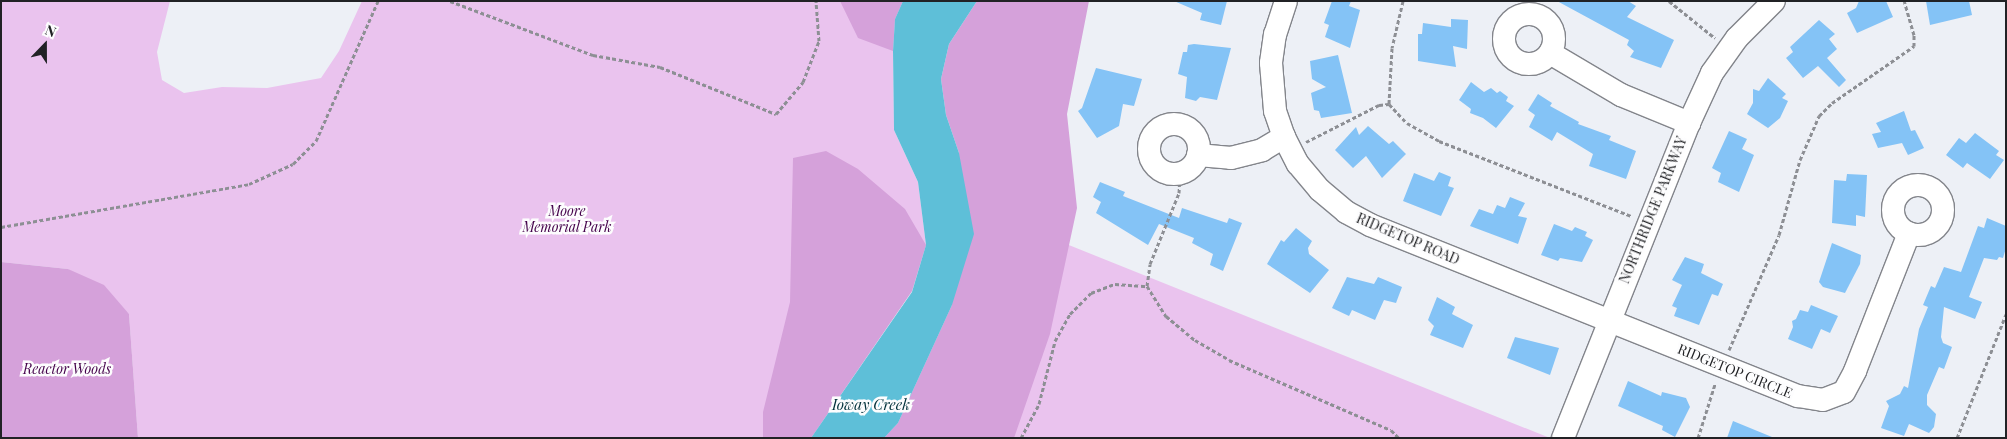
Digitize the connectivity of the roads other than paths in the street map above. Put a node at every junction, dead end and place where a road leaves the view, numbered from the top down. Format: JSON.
{"nodes":[{"id":1,"x":1286,"y":1,"type":"edge"},
{"id":2,"x":1774,"y":1,"type":"edge"},
{"id":3,"x":1550,"y":53,"type":"dead end"},
{"id":4,"x":1689,"y":123,"type":"junction"},
{"id":5,"x":1287,"y":144,"type":"junction"},
{"id":6,"x":1198,"y":155,"type":"junction"},
{"id":7,"x":1909,"y":233,"type":"dead end"},
{"id":8,"x":1608,"y":320,"type":"junction"},
{"id":9,"x":1563,"y":438,"type":"edge"}],
"edges":[{"from":1,"to":5,"type":"street","name":"RIDGETOP ROAD"},
{"from":2,"to":4,"type":"street","name":"NORTHRIDGE PARKWAY"},
{"from":3,"to":4,"type":"street"},
{"from":4,"to":8,"type":"street","name":"NORTHRIDGE PARKWAY"},
{"from":5,"to":6,"type":"street"},
{"from":5,"to":8,"type":"street","name":"RIDGETOP ROAD"},
{"from":6,"to":6,"type":"street"},
{"from":7,"to":8,"type":"street","name":"RIDGETOP CIRCLE"},
{"from":8,"to":9,"type":"street","name":"NORTHRIDGE PARKWAY"}]}
